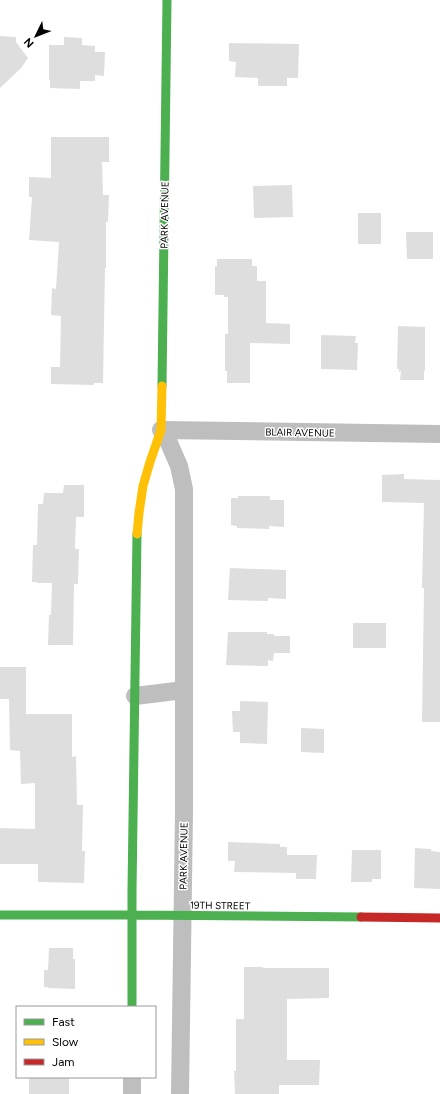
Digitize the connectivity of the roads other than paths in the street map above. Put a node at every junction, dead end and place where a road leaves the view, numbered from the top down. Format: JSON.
{"nodes":[{"id":1,"x":167,"y":0,"type":"edge"},
{"id":2,"x":161,"y":430,"type":"junction"},
{"id":3,"x":440,"y":434,"type":"edge"},
{"id":4,"x":184,"y":690,"type":"junction"},
{"id":5,"x":135,"y":696,"type":"junction"},
{"id":6,"x":0,"y":915,"type":"edge"},
{"id":7,"x":132,"y":915,"type":"junction"},
{"id":8,"x":183,"y":915,"type":"junction"},
{"id":9,"x":440,"y":918,"type":"edge"},
{"id":10,"x":132,"y":1006,"type":"edge"},
{"id":11,"x":132,"y":1078,"type":"edge"},
{"id":12,"x":132,"y":1094,"type":"edge"},
{"id":13,"x":180,"y":1094,"type":"edge"}],
"edges":[{"from":1,"to":2,"type":"street","name":"PARK AVENUE"},
{"from":2,"to":3,"type":"street","name":"BLAIR AVENUE"},
{"from":2,"to":4,"type":"street","name":"PARK AVENUE"},
{"from":2,"to":5,"type":"street","name":"PARK AVENUE"},
{"from":4,"to":5,"type":"street"},
{"from":4,"to":8,"type":"street","name":"PARK AVENUE"},
{"from":5,"to":7,"type":"street","name":"PARK AVENUE"},
{"from":6,"to":7,"type":"street","name":"19TH STREET"},
{"from":7,"to":8,"type":"street","name":"19TH STREET"},
{"from":7,"to":10,"type":"street","name":"PARK AVENUE"},
{"from":8,"to":9,"type":"street","name":"19TH STREET"},
{"from":8,"to":13,"type":"street","name":"PARK AVENUE"},
{"from":11,"to":12,"type":"street"}]}
